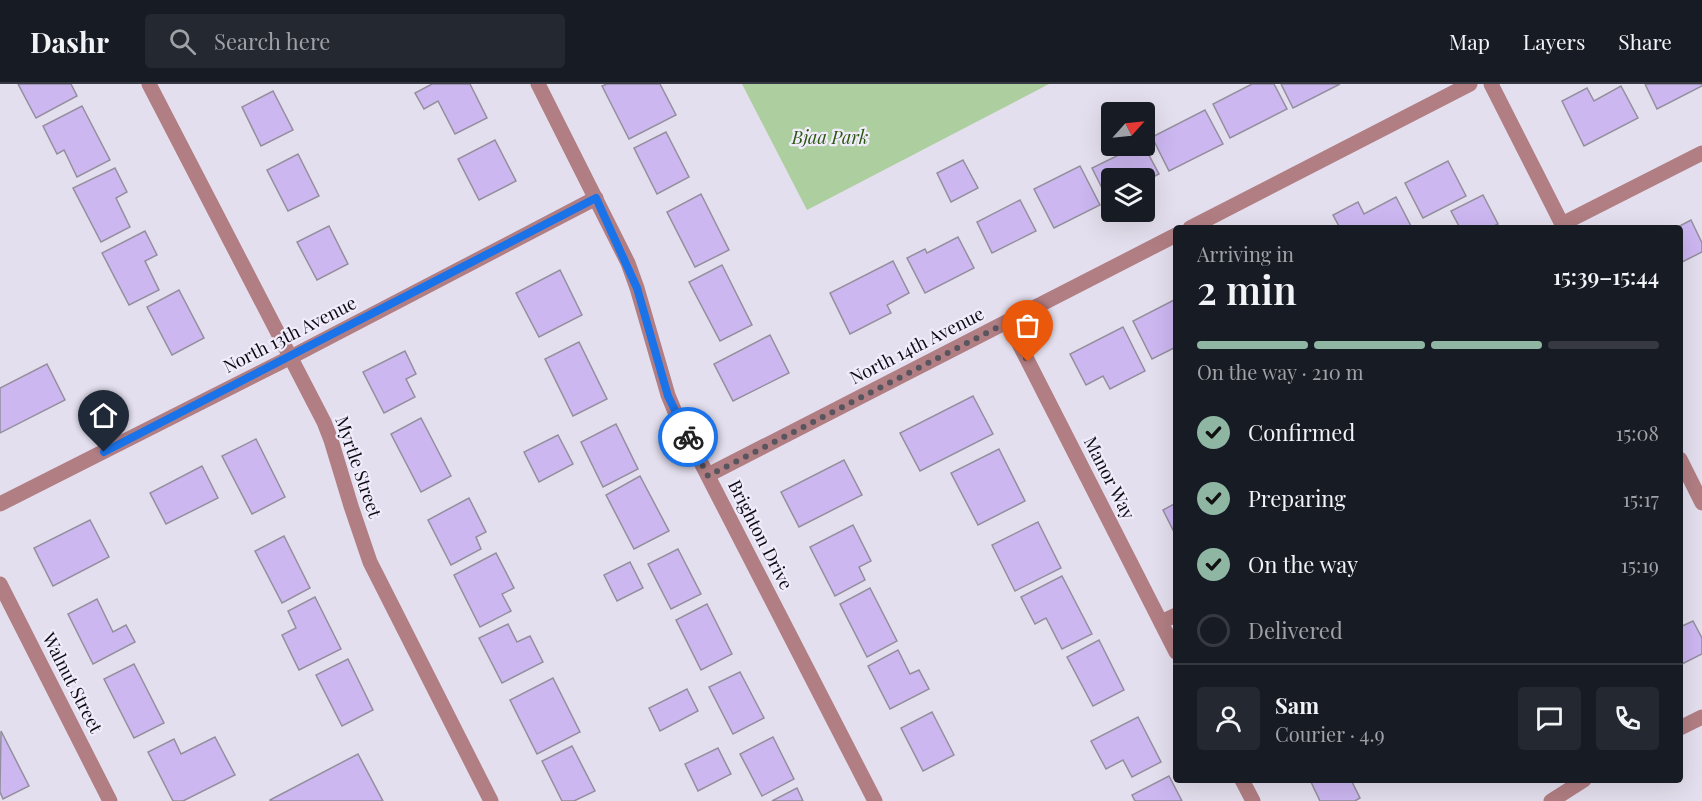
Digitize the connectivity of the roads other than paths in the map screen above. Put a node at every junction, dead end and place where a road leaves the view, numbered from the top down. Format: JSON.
{"nodes":[{"id":1,"x":149,"y":84,"type":"edge"},
{"id":2,"x":538,"y":84,"type":"edge"},
{"id":3,"x":1470,"y":84,"type":"edge"},
{"id":4,"x":1491,"y":84,"type":"edge"},
{"id":5,"x":1702,"y":153,"type":"edge"},
{"id":6,"x":596,"y":198,"type":"junction"},
{"id":7,"x":1196,"y":225,"type":"edge"},
{"id":8,"x":1562,"y":225,"type":"edge"},
{"id":9,"x":1565,"y":225,"type":"edge"},
{"id":10,"x":1173,"y":237,"type":"edge"},
{"id":11,"x":1008,"y":322,"type":"junction"},
{"id":12,"x":291,"y":357,"type":"junction"},
{"id":13,"x":1683,"y":465,"type":"edge"},
{"id":14,"x":708,"y":476,"type":"junction"},
{"id":15,"x":1702,"y":501,"type":"edge"},
{"id":16,"x":0,"y":504,"type":"edge"},
{"id":17,"x":0,"y":584,"type":"edge"},
{"id":18,"x":1173,"y":616,"type":"edge"},
{"id":19,"x":1161,"y":622,"type":"junction"},
{"id":20,"x":1173,"y":646,"type":"edge"},
{"id":21,"x":1702,"y":717,"type":"edge"},
{"id":22,"x":1683,"y":726,"type":"edge"},
{"id":23,"x":1244,"y":783,"type":"edge"},
{"id":24,"x":1579,"y":783,"type":"edge"},
{"id":25,"x":110,"y":801,"type":"edge"},
{"id":26,"x":491,"y":801,"type":"edge"},
{"id":27,"x":875,"y":801,"type":"edge"},
{"id":28,"x":1253,"y":801,"type":"edge"},
{"id":29,"x":1551,"y":801,"type":"edge"}],
"edges":[{"from":1,"to":12,"type":"street","name":"Myrtle Street"},
{"from":2,"to":6,"type":"street","name":"Brighton Drive"},
{"from":3,"to":7,"type":"street"},
{"from":4,"to":8,"type":"street"},
{"from":5,"to":9,"type":"street"},
{"from":6,"to":12,"type":"street","name":"North 13th Avenue"},
{"from":6,"to":14,"type":"street","name":"Brighton Drive"},
{"from":10,"to":11,"type":"street","name":"North 14th Avenue"},
{"from":11,"to":14,"type":"street","name":"North 14th Avenue"},
{"from":11,"to":19,"type":"street","name":"Manor Way"},
{"from":12,"to":16,"type":"street","name":"North 13th Avenue"},
{"from":12,"to":26,"type":"street","name":"Myrtle Street"},
{"from":13,"to":15,"type":"street"},
{"from":14,"to":27,"type":"street","name":"Brighton Drive"},
{"from":17,"to":25,"type":"street","name":"Walnut Street"},
{"from":18,"to":19,"type":"street"},
{"from":19,"to":20,"type":"street","name":"Manor Way"},
{"from":21,"to":22,"type":"street"},
{"from":23,"to":28,"type":"street"},
{"from":24,"to":29,"type":"street"}]}
